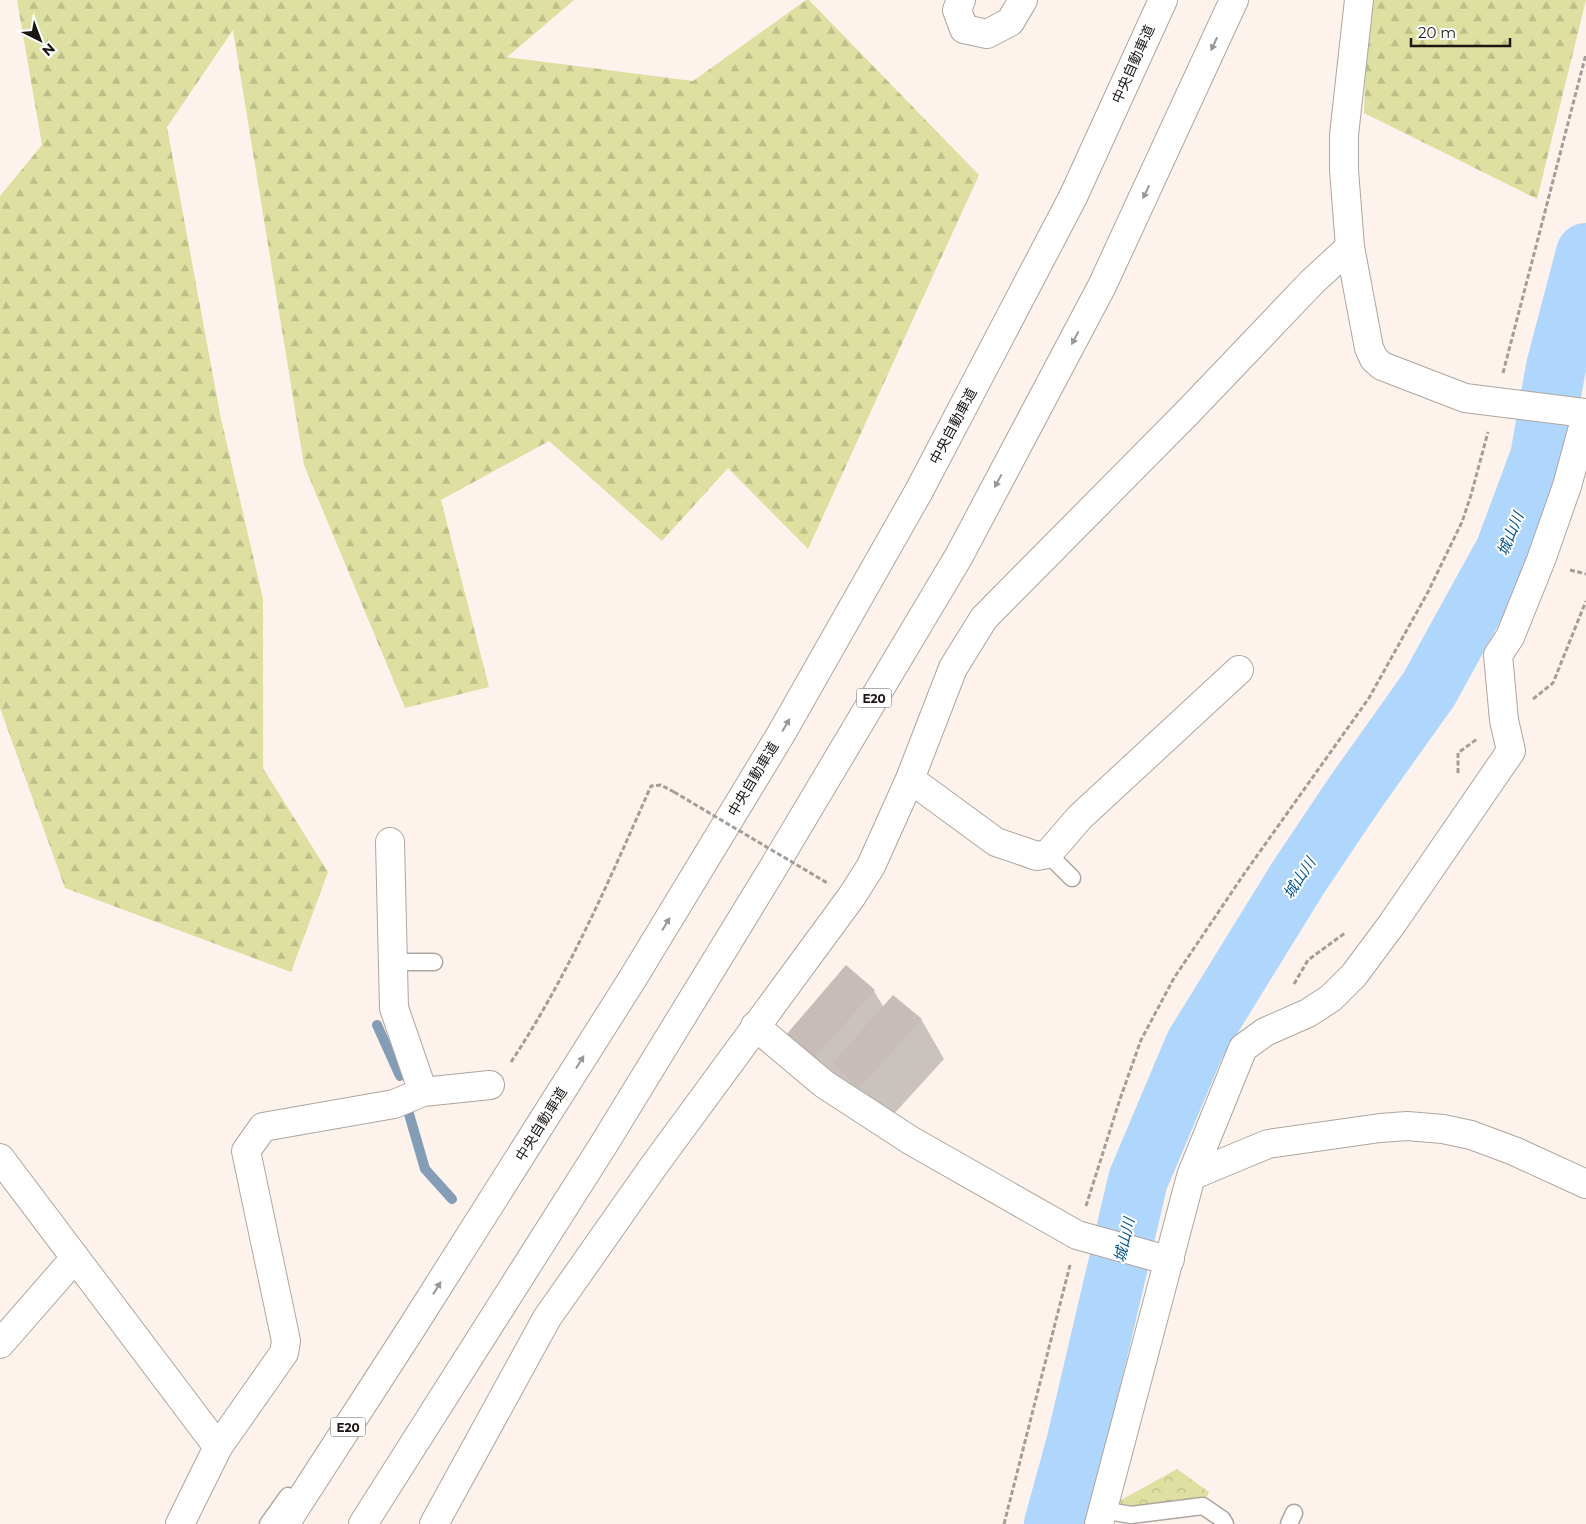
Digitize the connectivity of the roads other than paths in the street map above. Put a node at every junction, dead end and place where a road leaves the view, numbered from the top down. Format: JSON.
{"nodes":[{"id":1,"x":960,"y":0,"type":"edge"},
{"id":2,"x":1023,"y":0,"type":"edge"},
{"id":3,"x":1163,"y":0,"type":"edge"},
{"id":4,"x":1234,"y":0,"type":"edge"},
{"id":5,"x":1358,"y":0,"type":"edge"},
{"id":6,"x":1350,"y":247,"type":"junction"},
{"id":7,"x":1582,"y":414,"type":"edge"},
{"id":8,"x":1239,"y":670,"type":"dead end"},
{"id":9,"x":910,"y":779,"type":"junction"},
{"id":10,"x":390,"y":842,"type":"dead end"},
{"id":11,"x":1048,"y":854,"type":"junction"},
{"id":12,"x":1072,"y":878,"type":"dead end"},
{"id":13,"x":393,"y":962,"type":"junction"},
{"id":14,"x":434,"y":962,"type":"dead end"},
{"id":15,"x":755,"y":1026,"type":"junction"},
{"id":16,"x":490,"y":1085,"type":"road end"},
{"id":17,"x":423,"y":1092,"type":"junction"},
{"id":18,"x":0,"y":1158,"type":"edge"},
{"id":19,"x":1191,"y":1176,"type":"junction"},
{"id":20,"x":1586,"y":1184,"type":"edge"},
{"id":21,"x":75,"y":1258,"type":"junction"},
{"id":22,"x":1163,"y":1258,"type":"junction"},
{"id":23,"x":411,"y":1329,"type":"junction"},
{"id":24,"x":0,"y":1344,"type":"edge"},
{"id":25,"x":463,"y":1368,"type":"junction"},
{"id":26,"x":218,"y":1447,"type":"junction"},
{"id":27,"x":1101,"y":1517,"type":"edge"},
{"id":28,"x":180,"y":1524,"type":"edge"},
{"id":29,"x":268,"y":1524,"type":"edge"},
{"id":30,"x":285,"y":1524,"type":"edge"},
{"id":31,"x":363,"y":1524,"type":"edge"},
{"id":32,"x":378,"y":1524,"type":"edge"},
{"id":33,"x":434,"y":1524,"type":"edge"},
{"id":34,"x":1226,"y":1524,"type":"edge"}],
"edges":[{"from":1,"to":2,"type":"main road"},
{"from":23,"to":3,"type":"main road","name":"中央自動車道","number":"E20","one_way":true},
{"from":4,"to":25,"type":"main road","number":"E20","one_way":true},
{"from":5,"to":6,"type":"main road"},
{"from":6,"to":7,"type":"main road"},
{"from":6,"to":9,"type":"main road"},
{"from":7,"to":19,"type":"main road"},
{"from":8,"to":11,"type":"main road"},
{"from":9,"to":11,"type":"main road"},
{"from":9,"to":15,"type":"main road"},
{"from":10,"to":13,"type":"main road"},
{"from":11,"to":12,"type":"lane"},
{"from":13,"to":14,"type":"lane"},
{"from":13,"to":17,"type":"main road"},
{"from":15,"to":22,"type":"main road"},
{"from":15,"to":33,"type":"main road"},
{"from":16,"to":17,"type":"main road"},
{"from":17,"to":26,"type":"main road"},
{"from":18,"to":21,"type":"main road"},
{"from":19,"to":20,"type":"main road"},
{"from":19,"to":22,"type":"main road"},
{"from":21,"to":24,"type":"main road"},
{"from":21,"to":26,"type":"main road"},
{"from":22,"to":27,"type":"main road"},
{"from":23,"to":29,"type":"lane"},
{"from":23,"to":30,"type":"main road","name":"中央自動車道","number":"E20"},
{"from":25,"to":31,"type":"main road","number":"E20"},
{"from":25,"to":32,"type":"lane"},
{"from":26,"to":28,"type":"main road"},
{"from":27,"to":34,"type":"lane"}]}
